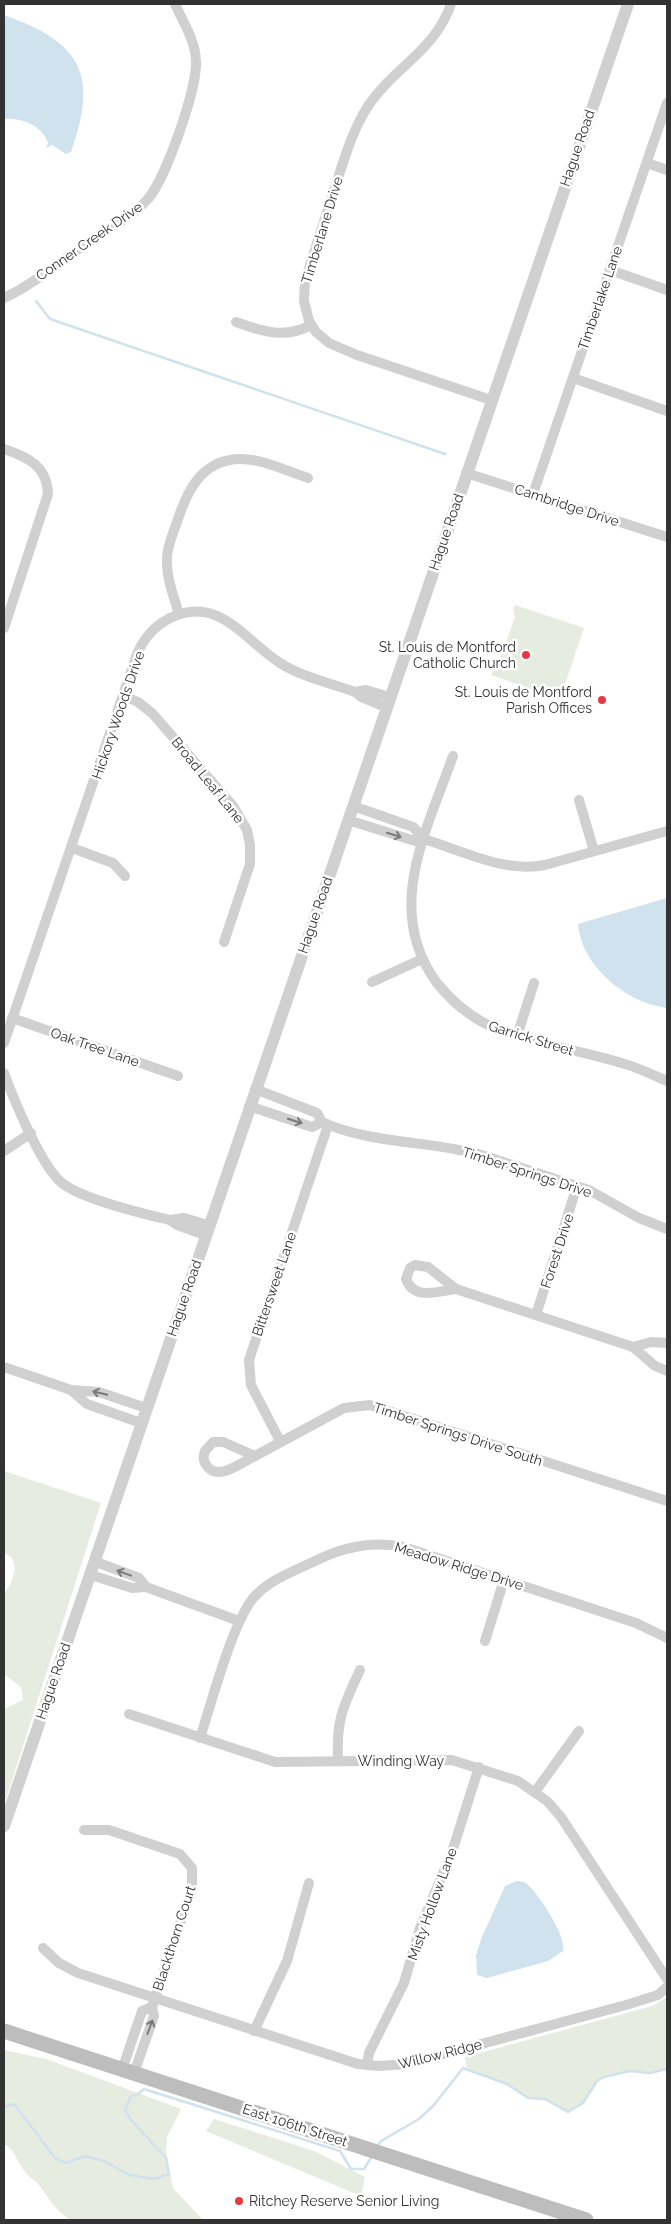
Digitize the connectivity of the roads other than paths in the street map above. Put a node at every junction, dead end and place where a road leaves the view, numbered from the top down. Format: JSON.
{"nodes":[{"id":1,"x":174,"y":4,"type":"edge"},
{"id":2,"x":451,"y":4,"type":"edge"},
{"id":3,"x":628,"y":4,"type":"edge"},
{"id":4,"x":667,"y":103,"type":"edge"},
{"id":5,"x":647,"y":163,"type":"junction"},
{"id":6,"x":667,"y":170,"type":"edge"},
{"id":7,"x":610,"y":270,"type":"junction"},
{"id":8,"x":667,"y":290,"type":"edge"},
{"id":9,"x":4,"y":298,"type":"edge"},
{"id":10,"x":236,"y":322,"type":"dead end"},
{"id":11,"x":311,"y":325,"type":"junction"},
{"id":12,"x":572,"y":378,"type":"junction"},
{"id":13,"x":491,"y":400,"type":"junction"},
{"id":14,"x":667,"y":411,"type":"edge"},
{"id":15,"x":4,"y":449,"type":"edge"},
{"id":16,"x":466,"y":473,"type":"junction"},
{"id":17,"x":308,"y":478,"type":"dead end"},
{"id":18,"x":533,"y":494,"type":"junction"},
{"id":19,"x":667,"y":537,"type":"edge"},
{"id":20,"x":4,"y":591,"type":"edge"},
{"id":21,"x":15,"y":595,"type":"junction"},
{"id":22,"x":179,"y":614,"type":"junction"},
{"id":23,"x":4,"y":628,"type":"edge"},
{"id":24,"x":124,"y":696,"type":"junction"},
{"id":25,"x":387,"y":702,"type":"junction"},
{"id":26,"x":453,"y":756,"type":"dead end"},
{"id":27,"x":579,"y":800,"type":"dead end"},
{"id":28,"x":353,"y":806,"type":"junction"},
{"id":29,"x":348,"y":820,"type":"junction"},
{"id":30,"x":667,"y":831,"type":"edge"},
{"id":31,"x":424,"y":839,"type":"junction"},
{"id":32,"x":72,"y":848,"type":"junction"},
{"id":33,"x":594,"y":851,"type":"junction"},
{"id":34,"x":125,"y":876,"type":"dead end"},
{"id":35,"x":224,"y":942,"type":"dead end"},
{"id":36,"x":422,"y":960,"type":"junction"},
{"id":37,"x":372,"y":982,"type":"dead end"},
{"id":38,"x":534,"y":983,"type":"dead end"},
{"id":39,"x":12,"y":1018,"type":"junction"},
{"id":40,"x":517,"y":1036,"type":"junction"},
{"id":41,"x":4,"y":1043,"type":"edge"},
{"id":42,"x":4,"y":1073,"type":"edge"},
{"id":43,"x":178,"y":1076,"type":"dead end"},
{"id":44,"x":667,"y":1080,"type":"edge"},
{"id":45,"x":255,"y":1089,"type":"junction"},
{"id":46,"x":249,"y":1106,"type":"junction"},
{"id":47,"x":325,"y":1124,"type":"junction"},
{"id":48,"x":31,"y":1133,"type":"junction"},
{"id":49,"x":4,"y":1151,"type":"edge"},
{"id":50,"x":577,"y":1186,"type":"junction"},
{"id":51,"x":667,"y":1229,"type":"edge"},
{"id":52,"x":206,"y":1230,"type":"junction"},
{"id":53,"x":456,"y":1289,"type":"dead end"},
{"id":54,"x":536,"y":1315,"type":"junction"},
{"id":55,"x":667,"y":1344,"type":"edge"},
{"id":56,"x":633,"y":1347,"type":"junction"},
{"id":57,"x":4,"y":1367,"type":"edge"},
{"id":58,"x":667,"y":1371,"type":"edge"},
{"id":59,"x":71,"y":1390,"type":"junction"},
{"id":60,"x":146,"y":1408,"type":"junction"},
{"id":61,"x":141,"y":1423,"type":"junction"},
{"id":62,"x":280,"y":1441,"type":"junction"},
{"id":63,"x":255,"y":1456,"type":"junction"},
{"id":64,"x":667,"y":1502,"type":"edge"},
{"id":65,"x":96,"y":1562,"type":"junction"},
{"id":66,"x":91,"y":1575,"type":"junction"},
{"id":67,"x":504,"y":1580,"type":"junction"},
{"id":68,"x":146,"y":1587,"type":"junction"},
{"id":69,"x":239,"y":1621,"type":"junction"},
{"id":70,"x":667,"y":1638,"type":"edge"},
{"id":71,"x":485,"y":1641,"type":"dead end"},
{"id":72,"x":360,"y":1670,"type":"dead end"},
{"id":73,"x":129,"y":1714,"type":"dead end"},
{"id":74,"x":579,"y":1731,"type":"dead end"},
{"id":75,"x":200,"y":1738,"type":"junction"},
{"id":76,"x":338,"y":1761,"type":"junction"},
{"id":77,"x":479,"y":1767,"type":"junction"},
{"id":78,"x":535,"y":1792,"type":"junction"},
{"id":79,"x":4,"y":1826,"type":"edge"},
{"id":80,"x":84,"y":1830,"type":"dead end"},
{"id":81,"x":309,"y":1883,"type":"dead end"},
{"id":82,"x":43,"y":1948,"type":"dead end"},
{"id":83,"x":667,"y":1979,"type":"edge"},
{"id":84,"x":667,"y":1987,"type":"edge"},
{"id":85,"x":153,"y":2003,"type":"junction"},
{"id":86,"x":254,"y":2030,"type":"junction"},
{"id":87,"x":4,"y":2031,"type":"edge"},
{"id":88,"x":367,"y":2066,"type":"junction"},
{"id":89,"x":128,"y":2072,"type":"junction"},
{"id":90,"x":586,"y":2220,"type":"edge"}],
"edges":[{"from":1,"to":9,"type":"street","name":"Conner Creek Drive"},
{"from":2,"to":11,"type":"street","name":"Timberlane Drive"},
{"from":3,"to":13,"type":"street","name":"Hague Road"},
{"from":4,"to":5,"type":"street","name":"Timberlake Lane"},
{"from":5,"to":6,"type":"street"},
{"from":5,"to":7,"type":"street","name":"Timberlake Lane"},
{"from":7,"to":8,"type":"street"},
{"from":7,"to":12,"type":"street","name":"Timberlake Lane"},
{"from":10,"to":11,"type":"street"},
{"from":11,"to":13,"type":"street"},
{"from":12,"to":14,"type":"street"},
{"from":12,"to":18,"type":"street","name":"Timberlake Lane"},
{"from":13,"to":16,"type":"street","name":"Hague Road"},
{"from":15,"to":21,"type":"street"},
{"from":16,"to":18,"type":"street","name":"Cambridge Drive"},
{"from":16,"to":25,"type":"street","name":"Hague Road"},
{"from":17,"to":22,"type":"street"},
{"from":18,"to":19,"type":"street","name":"Cambridge Drive"},
{"from":20,"to":21,"type":"street"},
{"from":21,"to":23,"type":"street"},
{"from":22,"to":24,"type":"street","name":"Hickory Woods Drive"},
{"from":22,"to":25,"type":"street","name":"Hickory Woods Drive"},
{"from":24,"to":32,"type":"street","name":"Hickory Woods Drive"},
{"from":24,"to":35,"type":"street","name":"Broad Leaf Lane"},
{"from":25,"to":28,"type":"street","name":"Hague Road"},
{"from":26,"to":31,"type":"street","name":"Garrick Street"},
{"from":27,"to":33,"type":"street"},
{"from":28,"to":29,"type":"street","name":"Hague Road"},
{"from":28,"to":31,"type":"street"},
{"from":29,"to":31,"type":"street","one_way":true},
{"from":29,"to":45,"type":"street","name":"Hague Road"},
{"from":30,"to":33,"type":"street"},
{"from":31,"to":33,"type":"street"},
{"from":31,"to":36,"type":"street","name":"Garrick Street"},
{"from":32,"to":34,"type":"street"},
{"from":32,"to":39,"type":"street","name":"Hickory Woods Drive"},
{"from":36,"to":37,"type":"street"},
{"from":36,"to":40,"type":"street","name":"Garrick Street"},
{"from":38,"to":40,"type":"street"},
{"from":39,"to":41,"type":"street","name":"Hickory Woods Drive"},
{"from":39,"to":43,"type":"street","name":"Oak Tree Lane"},
{"from":40,"to":44,"type":"street","name":"Garrick Street"},
{"from":42,"to":48,"type":"street"},
{"from":45,"to":46,"type":"street","name":"Hague Road"},
{"from":45,"to":47,"type":"street","name":"Timber Springs Drive"},
{"from":46,"to":47,"type":"street","name":"Timber Springs Drive","one_way":true},
{"from":46,"to":52,"type":"street","name":"Hague Road"},
{"from":47,"to":50,"type":"street","name":"Timber Springs Drive"},
{"from":47,"to":62,"type":"street","name":"Bittersweet Lane"},
{"from":48,"to":49,"type":"street"},
{"from":48,"to":52,"type":"street"},
{"from":50,"to":51,"type":"street","name":"Timber Springs Drive"},
{"from":50,"to":54,"type":"street","name":"Forest Drive"},
{"from":52,"to":60,"type":"street","name":"Hague Road"},
{"from":53,"to":54,"type":"street"},
{"from":54,"to":56,"type":"street"},
{"from":55,"to":56,"type":"street"},
{"from":56,"to":58,"type":"street"},
{"from":57,"to":59,"type":"street"},
{"from":60,"to":59,"type":"street","one_way":true},
{"from":59,"to":61,"type":"street"},
{"from":60,"to":61,"type":"street","name":"Hague Road"},
{"from":61,"to":65,"type":"street","name":"Hague Road"},
{"from":62,"to":63,"type":"street","name":"Timber Springs Drive South"},
{"from":62,"to":64,"type":"street","name":"Timber Springs Drive South"},
{"from":63,"to":63,"type":"street","name":"Timber Springs Drive South"},
{"from":65,"to":66,"type":"street","name":"Hague Road"},
{"from":68,"to":65,"type":"street","one_way":true},
{"from":66,"to":68,"type":"street"},
{"from":66,"to":79,"type":"street","name":"Hague Road"},
{"from":67,"to":69,"type":"street","name":"Meadow Ridge Drive"},
{"from":67,"to":70,"type":"street","name":"Meadow Ridge Drive"},
{"from":67,"to":71,"type":"street"},
{"from":68,"to":69,"type":"street"},
{"from":69,"to":75,"type":"street","name":"Meadow Ridge Drive"},
{"from":72,"to":76,"type":"street"},
{"from":73,"to":75,"type":"street","name":"Winding Way"},
{"from":74,"to":78,"type":"street"},
{"from":75,"to":76,"type":"street","name":"Winding Way"},
{"from":76,"to":77,"type":"street","name":"Winding Way"},
{"from":77,"to":78,"type":"street","name":"Winding Way"},
{"from":77,"to":88,"type":"street","name":"Misty Hollow Lane"},
{"from":78,"to":83,"type":"street","name":"Winding Way"},
{"from":80,"to":85,"type":"street","name":"Blackthorn Court"},
{"from":81,"to":86,"type":"street"},
{"from":82,"to":85,"type":"street","name":"Willow Ridge"},
{"from":84,"to":88,"type":"street","name":"Willow Ridge"},
{"from":85,"to":86,"type":"street","name":"Willow Ridge"},
{"from":85,"to":89,"type":"street","name":"Blackthorn Court"},
{"from":86,"to":88,"type":"street","name":"Willow Ridge"},
{"from":87,"to":89,"type":"main road","name":"East 106th Street"},
{"from":89,"to":90,"type":"main road","name":"East 106th Street"}]}
